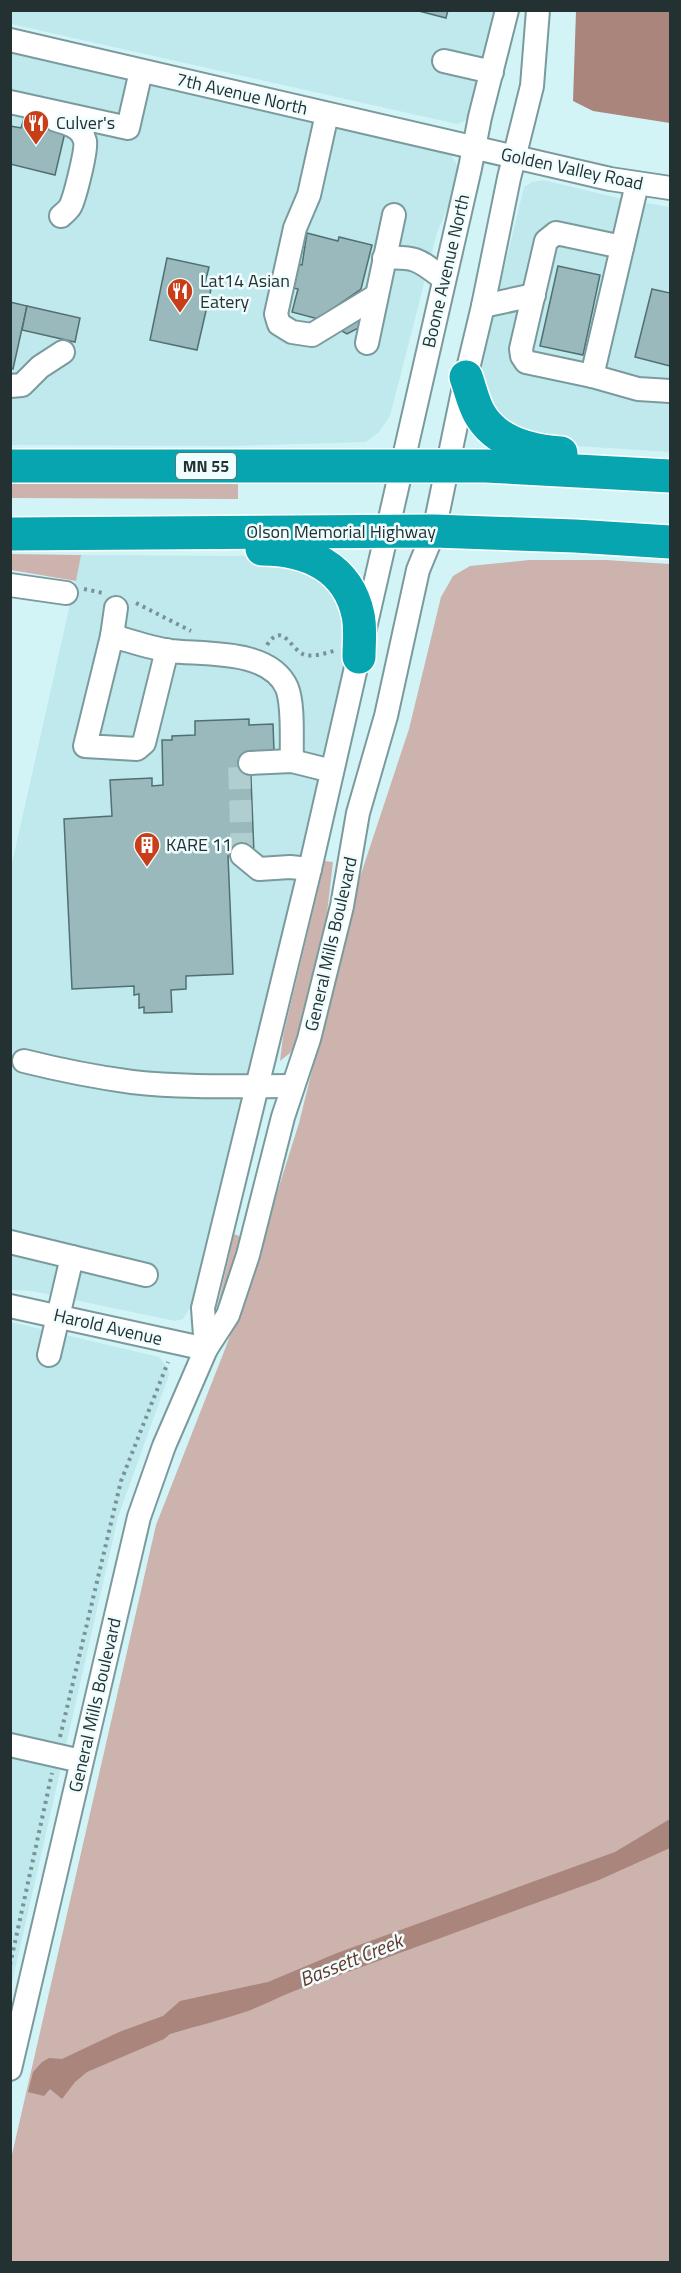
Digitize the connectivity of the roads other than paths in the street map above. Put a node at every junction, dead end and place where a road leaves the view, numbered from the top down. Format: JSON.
{"nodes":[{"id":1,"x":507,"y":10,"type":"edge"},
{"id":2,"x":538,"y":10,"type":"edge"},
{"id":3,"x":10,"y":40,"type":"edge"},
{"id":4,"x":444,"y":61,"type":"dead end"},
{"id":5,"x":141,"y":71,"type":"junction"},
{"id":6,"x":492,"y":72,"type":"junction"},
{"id":7,"x":10,"y":102,"type":"edge"},
{"id":8,"x":10,"y":109,"type":"edge"},
{"id":9,"x":327,"y":114,"type":"junction"},
{"id":10,"x":474,"y":148,"type":"junction"},
{"id":11,"x":514,"y":157,"type":"junction"},
{"id":12,"x":637,"y":184,"type":"junction"},
{"id":13,"x":670,"y":188,"type":"edge"},
{"id":14,"x":393,"y":215,"type":"dead end"},
{"id":15,"x":61,"y":216,"type":"dead end"},
{"id":16,"x":622,"y":247,"type":"junction"},
{"id":17,"x":384,"y":258,"type":"junction"},
{"id":18,"x":444,"y":279,"type":"junction"},
{"id":19,"x":534,"y":295,"type":"junction"},
{"id":20,"x":376,"y":296,"type":"junction"},
{"id":21,"x":483,"y":306,"type":"junction"},
{"id":22,"x":367,"y":343,"type":"dead end"},
{"id":23,"x":63,"y":352,"type":"dead end"},
{"id":24,"x":466,"y":376,"type":"junction"},
{"id":25,"x":601,"y":378,"type":"junction"},
{"id":26,"x":670,"y":382,"type":"edge"},
{"id":27,"x":10,"y":386,"type":"edge"},
{"id":28,"x":670,"y":391,"type":"edge"},
{"id":29,"x":670,"y":460,"type":"edge"},
{"id":30,"x":10,"y":466,"type":"edge"},
{"id":31,"x":401,"y":466,"type":"junction"},
{"id":32,"x":447,"y":466,"type":"junction"},
{"id":33,"x":670,"y":476,"type":"edge"},
{"id":34,"x":434,"y":531,"type":"junction"},
{"id":35,"x":386,"y":533,"type":"junction"},
{"id":36,"x":10,"y":534,"type":"edge"},
{"id":37,"x":43,"y":534,"type":"junction"},
{"id":38,"x":670,"y":542,"type":"edge"},
{"id":39,"x":10,"y":585,"type":"edge"},
{"id":40,"x":66,"y":593,"type":"dead end"},
{"id":41,"x":116,"y":608,"type":"dead end"},
{"id":42,"x":112,"y":636,"type":"junction"},
{"id":43,"x":167,"y":650,"type":"junction"},
{"id":44,"x":348,"y":654,"type":"junction"},
{"id":45,"x":292,"y":761,"type":"junction"},
{"id":46,"x":250,"y":763,"type":"dead end"},
{"id":47,"x":332,"y":771,"type":"junction"},
{"id":48,"x":242,"y":855,"type":"dead end"},
{"id":49,"x":310,"y":869,"type":"junction"},
{"id":50,"x":24,"y":1061,"type":"dead end"},
{"id":51,"x":258,"y":1086,"type":"junction"},
{"id":52,"x":293,"y":1086,"type":"junction"},
{"id":53,"x":10,"y":1242,"type":"edge"},
{"id":54,"x":72,"y":1257,"type":"junction"},
{"id":55,"x":146,"y":1275,"type":"dead end"},
{"id":56,"x":10,"y":1306,"type":"edge"},
{"id":57,"x":58,"y":1315,"type":"junction"},
{"id":58,"x":206,"y":1349,"type":"junction"},
{"id":59,"x":49,"y":1355,"type":"dead end"},
{"id":60,"x":10,"y":1745,"type":"edge"},
{"id":61,"x":81,"y":1761,"type":"junction"},
{"id":62,"x":10,"y":2069,"type":"edge"}],
"edges":[{"from":1,"to":6,"type":"street","name":"Boone Avenue North"},
{"from":2,"to":11,"type":"street"},
{"from":3,"to":5,"type":"street","name":"7th Avenue North"},
{"from":4,"to":6,"type":"street"},
{"from":5,"to":7,"type":"street"},
{"from":5,"to":9,"type":"street","name":"7th Avenue North"},
{"from":6,"to":10,"type":"street","name":"Boone Avenue North"},
{"from":8,"to":15,"type":"street"},
{"from":9,"to":10,"type":"street","name":"7th Avenue North"},
{"from":9,"to":20,"type":"street"},
{"from":10,"to":11,"type":"street","name":"Golden Valley Road"},
{"from":10,"to":18,"type":"street","name":"Boone Avenue North"},
{"from":11,"to":12,"type":"street","name":"Golden Valley Road"},
{"from":11,"to":21,"type":"street"},
{"from":12,"to":13,"type":"street","name":"Golden Valley Road"},
{"from":12,"to":16,"type":"street"},
{"from":14,"to":17,"type":"street"},
{"from":16,"to":19,"type":"street"},
{"from":16,"to":25,"type":"street"},
{"from":17,"to":18,"type":"street"},
{"from":17,"to":20,"type":"street"},
{"from":18,"to":31,"type":"street","name":"Boone Avenue North"},
{"from":19,"to":21,"type":"street"},
{"from":19,"to":25,"type":"street"},
{"from":20,"to":22,"type":"street"},
{"from":21,"to":24,"type":"street"},
{"from":23,"to":27,"type":"street"},
{"from":24,"to":29,"type":"highway"},
{"from":24,"to":32,"type":"street"},
{"from":25,"to":26,"type":"street"},
{"from":25,"to":28,"type":"street"},
{"from":30,"to":31,"type":"highway","number":"MN 55"},
{"from":31,"to":32,"type":"highway","number":"MN 55"},
{"from":31,"to":35,"type":"street","name":"Boone Avenue North"},
{"from":32,"to":33,"type":"highway","number":"MN 55"},
{"from":32,"to":34,"type":"street"},
{"from":34,"to":35,"type":"highway","name":"Olson Memorial Highway"},
{"from":34,"to":38,"type":"highway","name":"Olson Memorial Highway"},
{"from":34,"to":52,"type":"street","name":"General Mills Boulevard"},
{"from":35,"to":37,"type":"highway","name":"Olson Memorial Highway"},
{"from":35,"to":44,"type":"street","name":"General Mills Boulevard"},
{"from":36,"to":37,"type":"highway","name":"Olson Memorial Highway"},
{"from":37,"to":44,"type":"highway"},
{"from":39,"to":40,"type":"street"},
{"from":41,"to":42,"type":"street"},
{"from":42,"to":43,"type":"street"},
{"from":42,"to":43,"type":"street"},
{"from":43,"to":45,"type":"street"},
{"from":44,"to":47,"type":"street","name":"General Mills Boulevard"},
{"from":45,"to":46,"type":"street"},
{"from":45,"to":47,"type":"street"},
{"from":47,"to":49,"type":"street","name":"General Mills Boulevard"},
{"from":48,"to":49,"type":"street"},
{"from":49,"to":51,"type":"street","name":"General Mills Boulevard"},
{"from":50,"to":51,"type":"street"},
{"from":51,"to":52,"type":"street"},
{"from":51,"to":58,"type":"street","name":"General Mills Boulevard"},
{"from":52,"to":58,"type":"street","name":"General Mills Boulevard"},
{"from":53,"to":54,"type":"street"},
{"from":54,"to":55,"type":"street"},
{"from":54,"to":57,"type":"street"},
{"from":56,"to":57,"type":"street","name":"Harold Avenue"},
{"from":57,"to":58,"type":"street","name":"Harold Avenue"},
{"from":57,"to":59,"type":"street"},
{"from":58,"to":61,"type":"street","name":"General Mills Boulevard"},
{"from":60,"to":61,"type":"street"},
{"from":61,"to":62,"type":"street","name":"General Mills Boulevard"}]}
